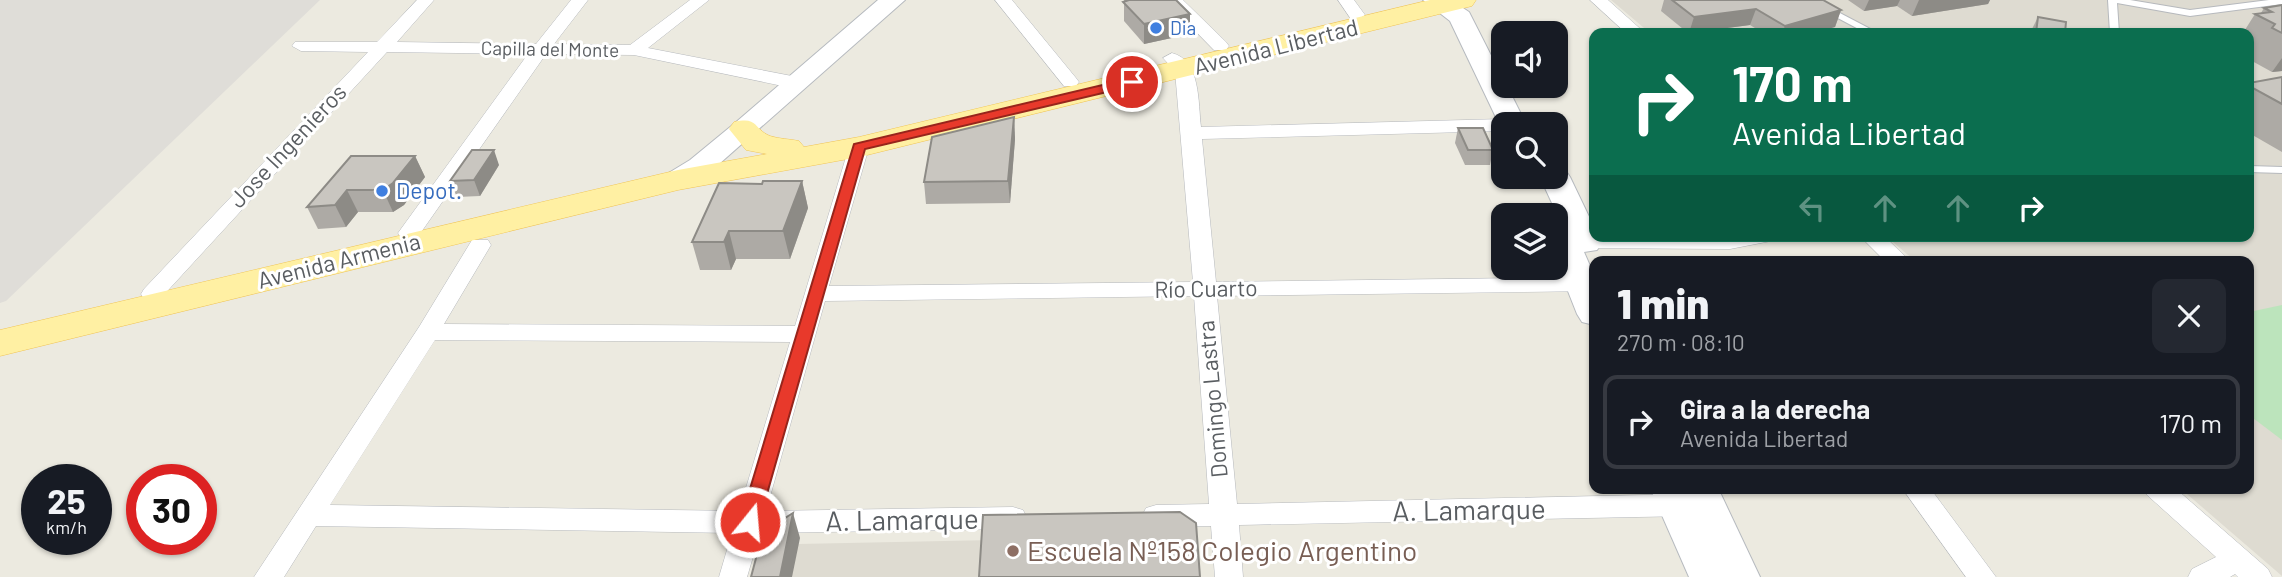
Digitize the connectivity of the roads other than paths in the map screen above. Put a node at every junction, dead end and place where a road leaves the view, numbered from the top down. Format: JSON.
{"nodes":[{"id":1,"x":426,"y":0,"type":"edge"},
{"id":2,"x":580,"y":0,"type":"edge"},
{"id":3,"x":701,"y":0,"type":"edge"},
{"id":4,"x":872,"y":0,"type":"edge"},
{"id":5,"x":892,"y":0,"type":"edge"},
{"id":6,"x":1003,"y":0,"type":"edge"},
{"id":7,"x":1173,"y":0,"type":"edge"},
{"id":8,"x":1407,"y":0,"type":"edge"},
{"id":9,"x":1598,"y":0,"type":"edge"},
{"id":10,"x":1808,"y":0,"type":"edge"},
{"id":11,"x":2113,"y":0,"type":"edge"},
{"id":12,"x":2282,"y":1,"type":"edge"},
{"id":13,"x":1457,"y":3,"type":"edge"},
{"id":14,"x":1351,"y":7,"type":"edge"},
{"id":15,"x":1630,"y":28,"type":"edge"},
{"id":16,"x":1863,"y":28,"type":"edge"},
{"id":17,"x":2114,"y":28,"type":"edge"},
{"id":18,"x":1220,"y":46,"type":"junction"},
{"id":19,"x":301,"y":47,"type":"dead end"},
{"id":20,"x":381,"y":47,"type":"junction"},
{"id":21,"x":540,"y":50,"type":"junction"},
{"id":22,"x":634,"y":50,"type":"junction"},
{"id":23,"x":1491,"y":51,"type":"edge"},
{"id":24,"x":1178,"y":64,"type":"junction"},
{"id":25,"x":787,"y":81,"type":"junction"},
{"id":26,"x":1070,"y":82,"type":"junction"},
{"id":27,"x":1506,"y":112,"type":"edge"},
{"id":28,"x":1491,"y":125,"type":"edge"},
{"id":29,"x":745,"y":130,"type":"junction"},
{"id":30,"x":1192,"y":133,"type":"junction"},
{"id":31,"x":859,"y":147,"type":"junction"},
{"id":32,"x":788,"y":148,"type":"junction"},
{"id":33,"x":2254,"y":169,"type":"edge"},
{"id":34,"x":2281,"y":171,"type":"edge"},
{"id":35,"x":681,"y":173,"type":"junction"},
{"id":36,"x":1542,"y":189,"type":"edge"},
{"id":37,"x":1558,"y":189,"type":"edge"},
{"id":38,"x":407,"y":239,"type":"junction"},
{"id":39,"x":1730,"y":242,"type":"joint"},
{"id":40,"x":1878,"y":242,"type":"edge"},
{"id":41,"x":480,"y":245,"type":"junction"},
{"id":42,"x":1576,"y":250,"type":"edge"},
{"id":43,"x":1740,"y":256,"type":"edge"},
{"id":44,"x":1893,"y":256,"type":"edge"},
{"id":45,"x":1203,"y":289,"type":"junction"},
{"id":46,"x":152,"y":293,"type":"junction"},
{"id":47,"x":818,"y":294,"type":"junction"},
{"id":48,"x":1589,"y":296,"type":"edge"},
{"id":49,"x":0,"y":328,"type":"edge"},
{"id":50,"x":428,"y":332,"type":"junction"},
{"id":51,"x":806,"y":334,"type":"junction"},
{"id":52,"x":0,"y":343,"type":"edge"},
{"id":53,"x":1920,"y":494,"type":"edge"},
{"id":54,"x":2164,"y":494,"type":"edge"},
{"id":55,"x":1688,"y":496,"type":"edge"},
{"id":56,"x":309,"y":515,"type":"junction"},
{"id":57,"x":1224,"y":515,"type":"junction"},
{"id":58,"x":1126,"y":517,"type":"edge"},
{"id":59,"x":1043,"y":518,"type":"edge"},
{"id":60,"x":750,"y":522,"type":"junction"},
{"id":61,"x":2248,"y":568,"type":"edge"},
{"id":62,"x":268,"y":577,"type":"edge"},
{"id":63,"x":733,"y":577,"type":"edge"},
{"id":64,"x":1229,"y":577,"type":"edge"},
{"id":65,"x":1710,"y":577,"type":"edge"},
{"id":66,"x":1739,"y":577,"type":"edge"},
{"id":67,"x":1982,"y":577,"type":"edge"},
{"id":68,"x":2202,"y":577,"type":"edge"}],
"edges":[{"from":1,"to":20,"type":"street","name":"Jose Ingenieros"},
{"from":2,"to":21,"type":"street"},
{"from":3,"to":22,"type":"street"},
{"from":4,"to":25,"type":"main road"},
{"from":5,"to":25,"type":"main road"},
{"from":6,"to":26,"type":"street"},
{"from":7,"to":18,"type":"street"},
{"from":8,"to":14,"type":"main road","name":"Avenida Libertad"},
{"from":9,"to":15,"type":"street"},
{"from":10,"to":16,"type":"lane"},
{"from":11,"to":12,"type":"lane"},
{"from":11,"to":17,"type":"lane"},
{"from":13,"to":23,"type":"main road"},
{"from":13,"to":24,"type":"main road","name":"Avenida Libertad"},
{"from":13,"to":27,"type":"main road"},
{"from":14,"to":18,"type":"main road","name":"Avenida Libertad"},
{"from":18,"to":24,"type":"main road","name":"Avenida Libertad"},
{"from":19,"to":20,"type":"street","name":"Capilla del Monte"},
{"from":20,"to":21,"type":"street","name":"Capilla del Monte"},
{"from":20,"to":46,"type":"street","name":"Jose Ingenieros"},
{"from":21,"to":22,"type":"street","name":"Capilla del Monte"},
{"from":21,"to":38,"type":"street"},
{"from":22,"to":25,"type":"street","name":"Capilla del Monte"},
{"from":24,"to":26,"type":"main road","name":"Avenida Libertad"},
{"from":24,"to":30,"type":"street","name":"Domingo Lastra"},
{"from":24,"to":31,"type":"main road","name":"Avenida Libertad"},
{"from":25,"to":29,"type":"main road"},
{"from":25,"to":35,"type":"main road"},
{"from":26,"to":32,"type":"main road","name":"Avenida Libertad"},
{"from":28,"to":30,"type":"street"},
{"from":29,"to":32,"type":"main road"},
{"from":29,"to":35,"type":"main road"},
{"from":30,"to":45,"type":"street","name":"Domingo Lastra"},
{"from":31,"to":35,"type":"main road","name":"Avenida Libertad"},
{"from":31,"to":47,"type":"street"},
{"from":32,"to":35,"type":"main road","name":"Avenida Libertad"},
{"from":33,"to":34,"type":"lane"},
{"from":35,"to":38,"type":"main road","name":"Avenida Armenia"},
{"from":35,"to":41,"type":"main road"},
{"from":36,"to":42,"type":"main road"},
{"from":37,"to":42,"type":"main road"},
{"from":38,"to":41,"type":"main road"},
{"from":38,"to":46,"type":"main road","name":"Avenida Armenia"},
{"from":38,"to":52,"type":"main road","name":"Avenida Armenia"},
{"from":39,"to":42,"type":"street","name":"Río Cuarto"},
{"from":39,"to":43,"type":"street"},
{"from":40,"to":44,"type":"street"},
{"from":41,"to":50,"type":"street"},
{"from":42,"to":45,"type":"street","name":"Río Cuarto"},
{"from":42,"to":48,"type":"main road"},
{"from":45,"to":47,"type":"street","name":"Río Cuarto"},
{"from":45,"to":57,"type":"street","name":"Domingo Lastra"},
{"from":46,"to":49,"type":"main road","name":"Avenida Armenia"},
{"from":47,"to":51,"type":"street"},
{"from":50,"to":51,"type":"street"},
{"from":50,"to":56,"type":"street"},
{"from":51,"to":60,"type":"street"},
{"from":53,"to":67,"type":"street"},
{"from":54,"to":61,"type":"street"},
{"from":55,"to":57,"type":"street","name":"A. Lamarque"},
{"from":55,"to":65,"type":"main road"},
{"from":55,"to":66,"type":"main road"},
{"from":56,"to":60,"type":"street","name":"A. Lamarque"},
{"from":56,"to":62,"type":"street"},
{"from":57,"to":58,"type":"street","name":"A. Lamarque"},
{"from":57,"to":64,"type":"street","name":"Domingo Lastra"},
{"from":59,"to":60,"type":"street","name":"A. Lamarque"},
{"from":60,"to":63,"type":"street"},
{"from":61,"to":68,"type":"street"}]}
